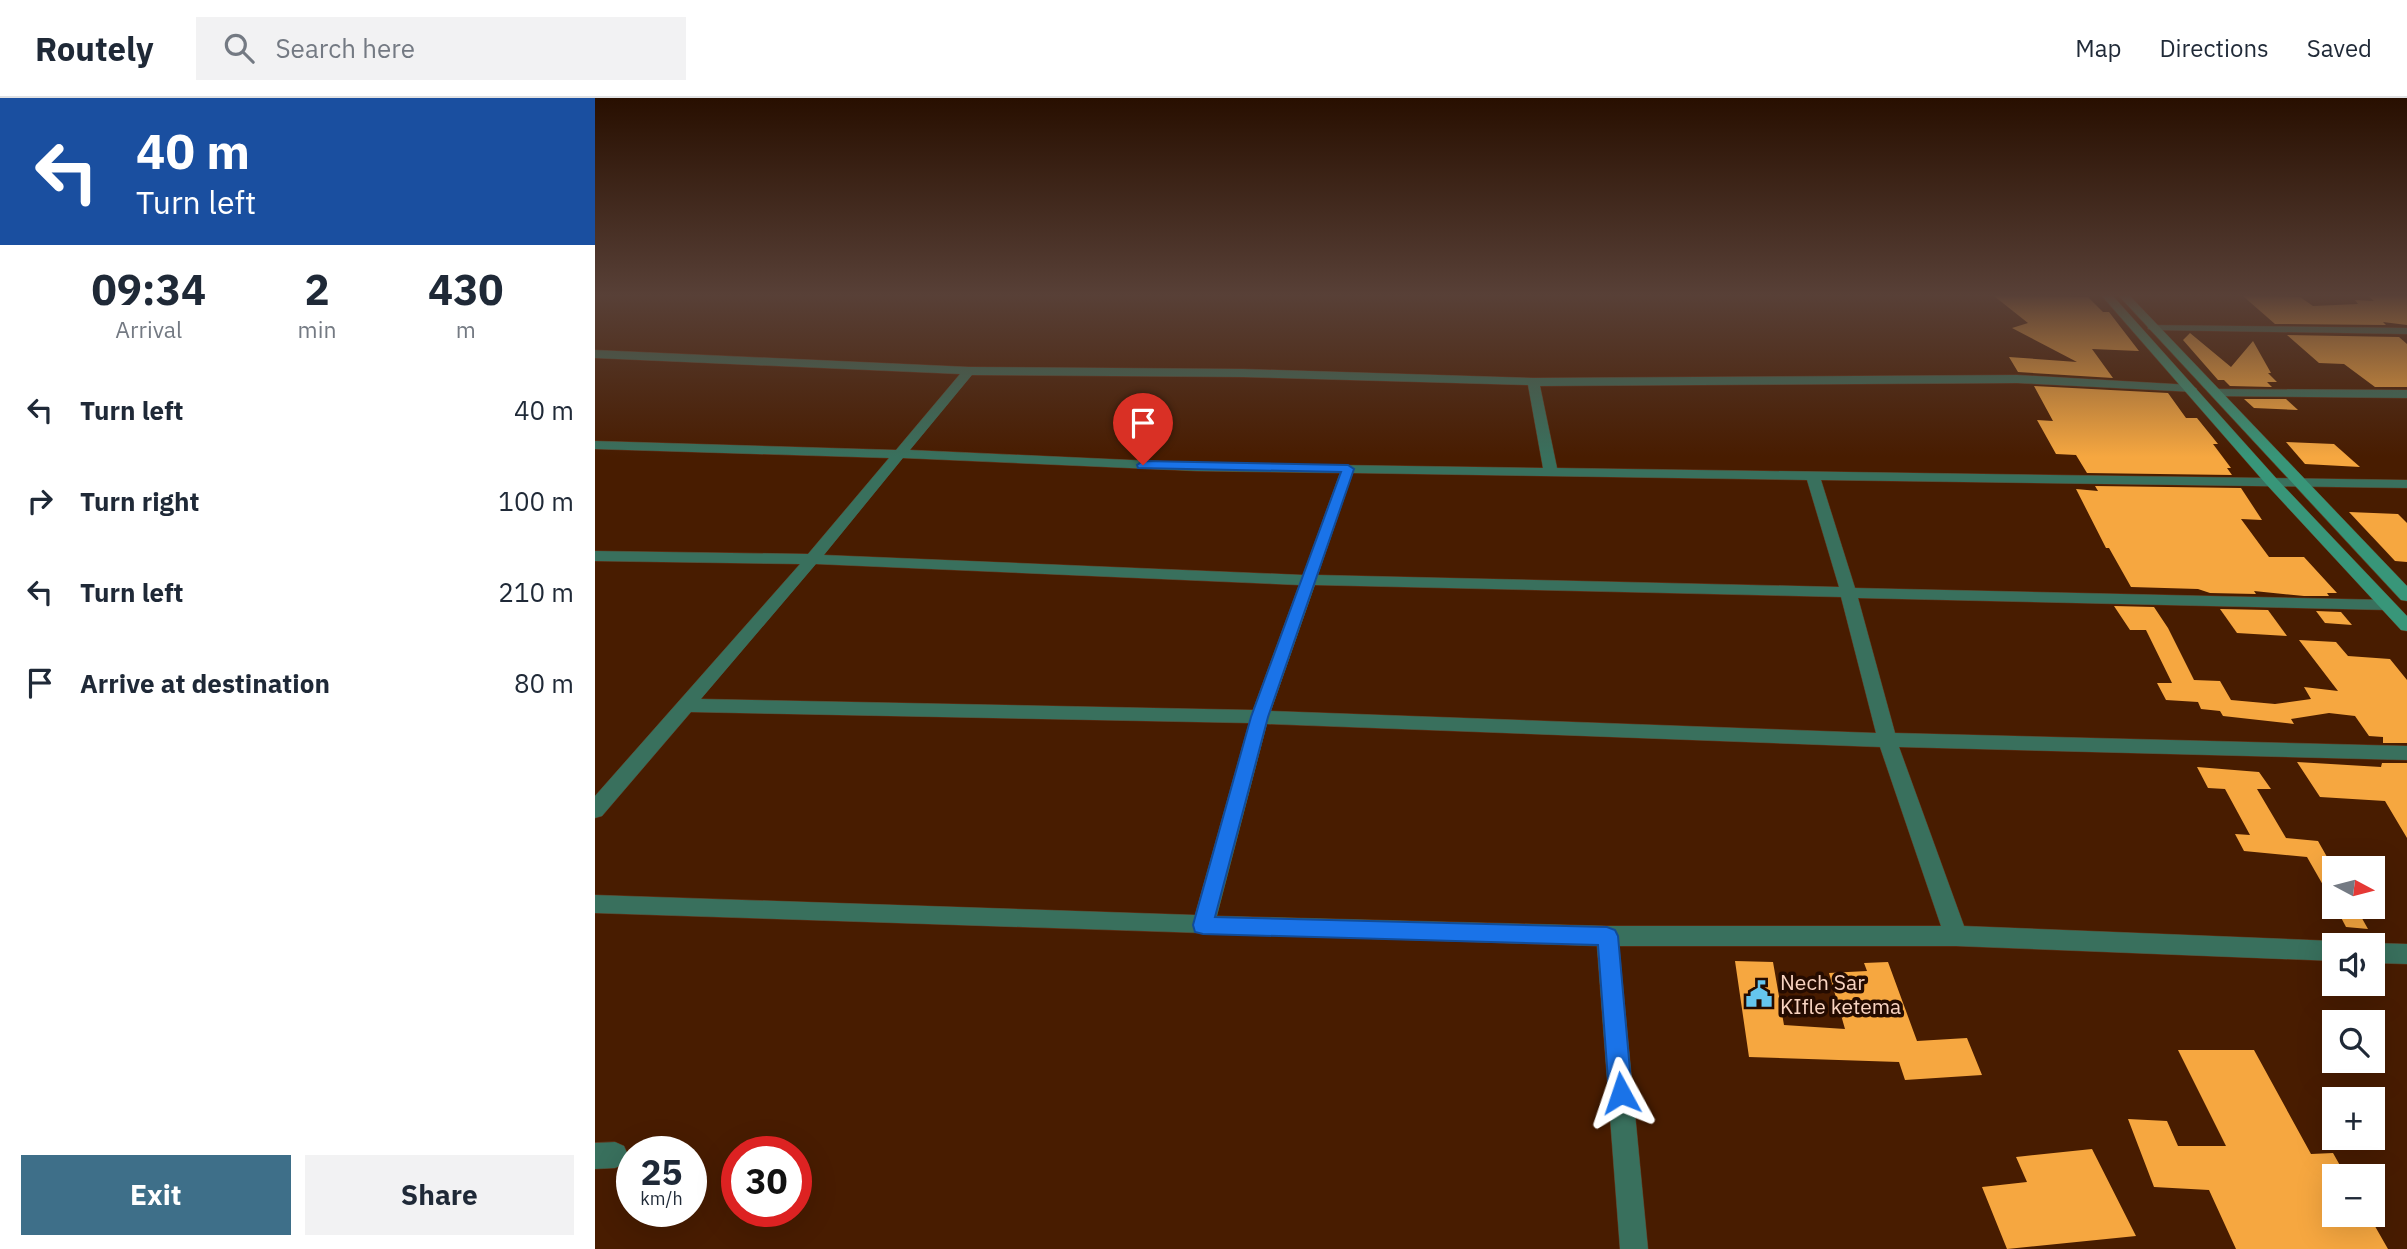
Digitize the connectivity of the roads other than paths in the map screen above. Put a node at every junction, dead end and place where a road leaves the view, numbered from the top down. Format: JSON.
{"nodes":[{"id":1,"x":2156,"y":350,"type":"edge"},
{"id":2,"x":2174,"y":350,"type":"edge"},
{"id":3,"x":595,"y":354,"type":"edge"},
{"id":4,"x":969,"y":370,"type":"junction"},
{"id":5,"x":1533,"y":382,"type":"junction"},
{"id":6,"x":2192,"y":389,"type":"junction"},
{"id":7,"x":2216,"y":393,"type":"junction"},
{"id":8,"x":2407,"y":394,"type":"edge"},
{"id":9,"x":595,"y":445,"type":"edge"},
{"id":10,"x":899,"y":454,"type":"junction"},
{"id":11,"x":1348,"y":469,"type":"junction"},
{"id":12,"x":1551,"y":473,"type":"junction"},
{"id":13,"x":1813,"y":475,"type":"junction"},
{"id":14,"x":2271,"y":481,"type":"junction"},
{"id":15,"x":2298,"y":482,"type":"junction"},
{"id":16,"x":2407,"y":484,"type":"edge"},
{"id":17,"x":595,"y":556,"type":"edge"},
{"id":18,"x":812,"y":559,"type":"junction"},
{"id":19,"x":1308,"y":580,"type":"junction"},
{"id":20,"x":1848,"y":592,"type":"junction"},
{"id":21,"x":2407,"y":596,"type":"edge"},
{"id":22,"x":2387,"y":605,"type":"junction"},
{"id":23,"x":2407,"y":626,"type":"edge"},
{"id":24,"x":687,"y":705,"type":"junction"},
{"id":25,"x":1260,"y":717,"type":"junction"},
{"id":26,"x":1887,"y":740,"type":"junction"},
{"id":27,"x":2407,"y":753,"type":"edge"},
{"id":28,"x":595,"y":810,"type":"edge"},
{"id":29,"x":595,"y":904,"type":"edge"},
{"id":30,"x":1203,"y":925,"type":"junction"},
{"id":31,"x":1607,"y":936,"type":"junction"},
{"id":32,"x":1956,"y":936,"type":"junction"},
{"id":33,"x":2322,"y":950,"type":"edge"},
{"id":34,"x":2385,"y":953,"type":"edge"},
{"id":35,"x":2407,"y":954,"type":"edge"},
{"id":36,"x":1635,"y":1249,"type":"edge"}],
"edges":[{"from":1,"to":6,"type":"main road"},
{"from":2,"to":7,"type":"main road"},
{"from":3,"to":4,"type":"street"},
{"from":4,"to":5,"type":"street"},
{"from":4,"to":10,"type":"street"},
{"from":5,"to":6,"type":"street"},
{"from":5,"to":12,"type":"street"},
{"from":6,"to":14,"type":"main road"},
{"from":7,"to":8,"type":"street"},
{"from":7,"to":15,"type":"main road"},
{"from":9,"to":10,"type":"street"},
{"from":10,"to":11,"type":"street"},
{"from":10,"to":18,"type":"street"},
{"from":11,"to":12,"type":"street"},
{"from":11,"to":19,"type":"street"},
{"from":12,"to":13,"type":"street"},
{"from":13,"to":14,"type":"street"},
{"from":13,"to":20,"type":"street"},
{"from":14,"to":15,"type":"street"},
{"from":14,"to":22,"type":"main road"},
{"from":15,"to":16,"type":"street"},
{"from":15,"to":21,"type":"main road"},
{"from":17,"to":18,"type":"street"},
{"from":18,"to":19,"type":"street"},
{"from":18,"to":24,"type":"street"},
{"from":19,"to":20,"type":"street"},
{"from":19,"to":25,"type":"street"},
{"from":20,"to":22,"type":"street"},
{"from":20,"to":26,"type":"street"},
{"from":22,"to":23,"type":"main road"},
{"from":24,"to":25,"type":"street"},
{"from":24,"to":28,"type":"street"},
{"from":25,"to":26,"type":"street"},
{"from":25,"to":30,"type":"street"},
{"from":26,"to":27,"type":"street"},
{"from":26,"to":32,"type":"street"},
{"from":29,"to":30,"type":"street"},
{"from":30,"to":31,"type":"street"},
{"from":31,"to":32,"type":"street"},
{"from":31,"to":36,"type":"street"},
{"from":32,"to":33,"type":"street"},
{"from":34,"to":35,"type":"street"}]}
